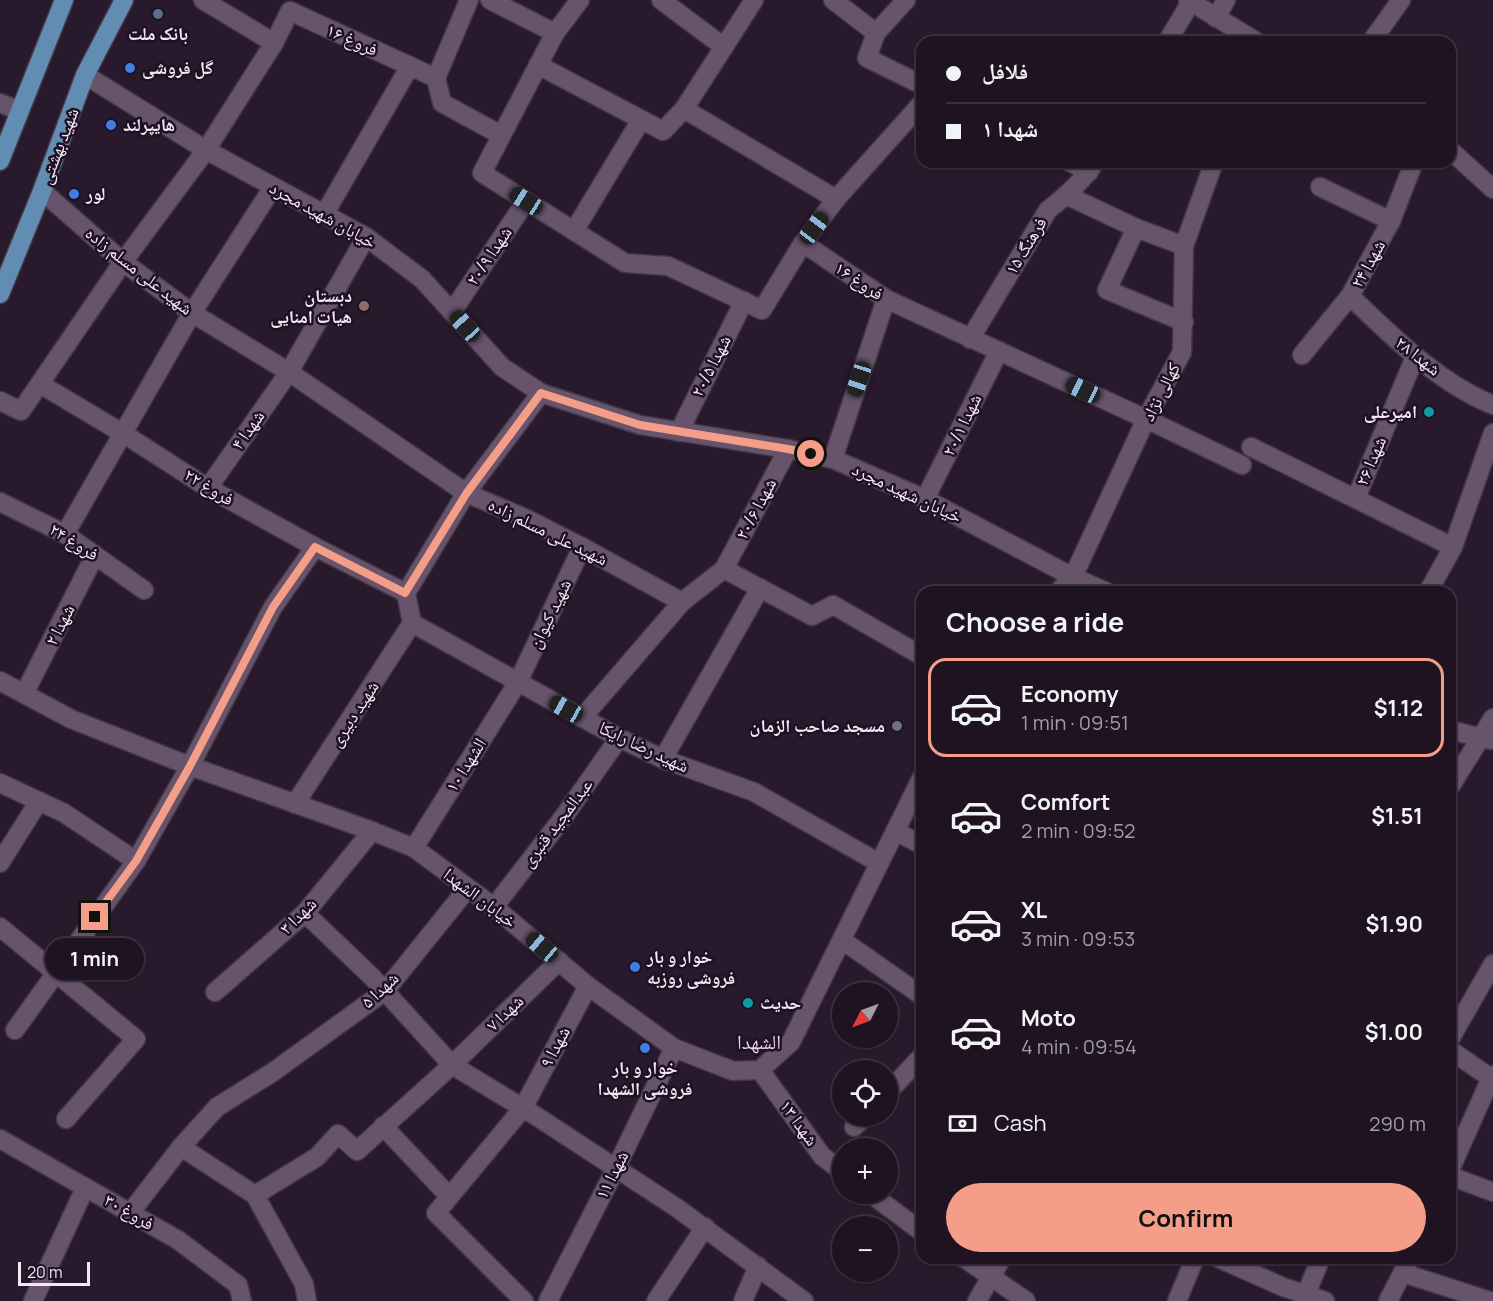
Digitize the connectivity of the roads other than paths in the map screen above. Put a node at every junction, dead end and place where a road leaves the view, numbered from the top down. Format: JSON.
{"nodes":[{"id":1,"x":64,"y":0,"type":"edge"},
{"id":2,"x":124,"y":0,"type":"edge"},
{"id":3,"x":203,"y":0,"type":"edge"},
{"id":4,"x":469,"y":0,"type":"edge"},
{"id":5,"x":490,"y":0,"type":"edge"},
{"id":6,"x":580,"y":0,"type":"edge"},
{"id":7,"x":661,"y":0,"type":"edge"},
{"id":8,"x":754,"y":0,"type":"edge"},
{"id":9,"x":833,"y":0,"type":"edge"},
{"id":10,"x":906,"y":0,"type":"edge"},
{"id":11,"x":1226,"y":0,"type":"edge"},
{"id":12,"x":1401,"y":0,"type":"edge"},
{"id":13,"x":1190,"y":1,"type":"edge"},
{"id":14,"x":1216,"y":18,"type":"junction"},
{"id":15,"x":555,"y":33,"type":"junction"},
{"id":16,"x":876,"y":33,"type":"junction"},
{"id":17,"x":1170,"y":36,"type":"edge"},
{"id":18,"x":1247,"y":36,"type":"edge"},
{"id":19,"x":1375,"y":36,"type":"edge"},
{"id":20,"x":274,"y":43,"type":"junction"},
{"id":21,"x":724,"y":47,"type":"junction"},
{"id":22,"x":538,"y":65,"type":"junction"},
{"id":23,"x":410,"y":66,"type":"junction"},
{"id":24,"x":86,"y":75,"type":"junction"},
{"id":25,"x":436,"y":78,"type":"junction"},
{"id":26,"x":916,"y":82,"type":"edge"},
{"id":27,"x":0,"y":103,"type":"edge"},
{"id":28,"x":684,"y":109,"type":"junction"},
{"id":29,"x":916,"y":110,"type":"edge"},
{"id":30,"x":20,"y":111,"type":"junction"},
{"id":31,"x":641,"y":120,"type":"junction"},
{"id":32,"x":501,"y":135,"type":"junction"},
{"id":33,"x":206,"y":150,"type":"junction"},
{"id":34,"x":1456,"y":155,"type":"edge"},
{"id":35,"x":0,"y":161,"type":"edge"},
{"id":36,"x":1091,"y":168,"type":"edge"},
{"id":37,"x":1212,"y":168,"type":"edge"},
{"id":38,"x":1412,"y":168,"type":"edge"},
{"id":39,"x":273,"y":187,"type":"junction"},
{"id":40,"x":1320,"y":188,"type":"dead end"},
{"id":41,"x":1493,"y":189,"type":"edge"},
{"id":42,"x":42,"y":191,"type":"junction"},
{"id":43,"x":1066,"y":195,"type":"junction"},
{"id":44,"x":836,"y":199,"type":"junction"},
{"id":45,"x":526,"y":201,"type":"junction"},
{"id":46,"x":325,"y":213,"type":"junction"},
{"id":47,"x":1391,"y":221,"type":"junction"},
{"id":48,"x":1136,"y":228,"type":"junction"},
{"id":49,"x":574,"y":231,"type":"junction"},
{"id":50,"x":366,"y":237,"type":"junction"},
{"id":51,"x":803,"y":243,"type":"junction"},
{"id":52,"x":1184,"y":246,"type":"junction"},
{"id":53,"x":123,"y":262,"type":"junction"},
{"id":54,"x":0,"y":294,"type":"edge"},
{"id":55,"x":1350,"y":296,"type":"junction"},
{"id":56,"x":886,"y":299,"type":"junction"},
{"id":57,"x":744,"y":302,"type":"junction"},
{"id":58,"x":452,"y":312,"type":"junction"},
{"id":59,"x":192,"y":313,"type":"junction"},
{"id":60,"x":1184,"y":321,"type":"junction"},
{"id":61,"x":970,"y":339,"type":"junction"},
{"id":62,"x":999,"y":351,"type":"junction"},
{"id":63,"x":1302,"y":355,"type":"dead end"},
{"id":64,"x":1415,"y":357,"type":"junction"},
{"id":65,"x":289,"y":372,"type":"junction"},
{"id":66,"x":40,"y":384,"type":"junction"},
{"id":67,"x":541,"y":393,"type":"junction"},
{"id":68,"x":0,"y":401,"type":"edge"},
{"id":69,"x":1493,"y":405,"type":"edge"},
{"id":70,"x":1146,"y":419,"type":"junction"},
{"id":71,"x":679,"y":432,"type":"junction"},
{"id":72,"x":1493,"y":433,"type":"edge"},
{"id":73,"x":124,"y":434,"type":"junction"},
{"id":74,"x":1251,"y":447,"type":"dead end"},
{"id":75,"x":788,"y":449,"type":"junction"},
{"id":76,"x":833,"y":459,"type":"junction"},
{"id":77,"x":1242,"y":465,"type":"dead end"},
{"id":78,"x":1488,"y":466,"type":"edge"},
{"id":79,"x":208,"y":488,"type":"junction"},
{"id":80,"x":466,"y":494,"type":"junction"},
{"id":81,"x":1356,"y":498,"type":"junction"},
{"id":82,"x":926,"y":499,"type":"junction"},
{"id":83,"x":0,"y":501,"type":"edge"},
{"id":84,"x":65,"y":534,"type":"junction"},
{"id":85,"x":582,"y":546,"type":"junction"},
{"id":86,"x":315,"y":547,"type":"junction"},
{"id":87,"x":1453,"y":547,"type":"junction"},
{"id":88,"x":95,"y":555,"type":"junction"},
{"id":89,"x":724,"y":569,"type":"junction"},
{"id":90,"x":1073,"y":577,"type":"junction"},
{"id":91,"x":1064,"y":586,"type":"edge"},
{"id":92,"x":1093,"y":586,"type":"edge"},
{"id":93,"x":1431,"y":586,"type":"edge"},
{"id":94,"x":760,"y":588,"type":"junction"},
{"id":95,"x":144,"y":590,"type":"dead end"},
{"id":96,"x":405,"y":593,"type":"junction"},
{"id":97,"x":682,"y":602,"type":"junction"},
{"id":98,"x":412,"y":623,"type":"junction"},
{"id":99,"x":916,"y":653,"type":"edge"},
{"id":100,"x":0,"y":681,"type":"edge"},
{"id":101,"x":518,"y":682,"type":"junction"},
{"id":102,"x":24,"y":694,"type":"junction"},
{"id":103,"x":582,"y":718,"type":"junction"},
{"id":104,"x":1493,"y":718,"type":"edge"},
{"id":105,"x":1456,"y":731,"type":"edge"},
{"id":106,"x":619,"y":738,"type":"junction"},
{"id":107,"x":1488,"y":739,"type":"edge"},
{"id":108,"x":663,"y":759,"type":"junction"},
{"id":109,"x":190,"y":766,"type":"junction"},
{"id":110,"x":1456,"y":779,"type":"edge"},
{"id":111,"x":0,"y":783,"type":"edge"},
{"id":112,"x":916,"y":789,"type":"edge"},
{"id":113,"x":39,"y":801,"type":"junction"},
{"id":114,"x":295,"y":804,"type":"junction"},
{"id":115,"x":372,"y":831,"type":"junction"},
{"id":116,"x":895,"y":831,"type":"junction"},
{"id":117,"x":916,"y":842,"type":"edge"},
{"id":118,"x":414,"y":848,"type":"junction"},
{"id":119,"x":136,"y":861,"type":"junction"},
{"id":120,"x":0,"y":863,"type":"edge"},
{"id":121,"x":879,"y":863,"type":"junction"},
{"id":122,"x":468,"y":888,"type":"junction"},
{"id":123,"x":494,"y":907,"type":"junction"},
{"id":124,"x":305,"y":913,"type":"junction"},
{"id":125,"x":0,"y":927,"type":"edge"},
{"id":126,"x":842,"y":940,"type":"junction"},
{"id":127,"x":558,"y":961,"type":"junction"},
{"id":128,"x":1493,"y":964,"type":"edge"},
{"id":129,"x":54,"y":973,"type":"junction"},
{"id":130,"x":588,"y":986,"type":"junction"},
{"id":131,"x":385,"y":991,"type":"junction"},
{"id":132,"x":215,"y":992,"type":"dead end"},
{"id":133,"x":916,"y":992,"type":"edge"},
{"id":134,"x":1456,"y":1029,"type":"edge"},
{"id":135,"x":15,"y":1030,"type":"dead end"},
{"id":136,"x":674,"y":1048,"type":"junction"},
{"id":137,"x":1456,"y":1054,"type":"edge"},
{"id":138,"x":916,"y":1062,"type":"edge"},
{"id":139,"x":452,"y":1065,"type":"junction"},
{"id":140,"x":760,"y":1070,"type":"junction"},
{"id":141,"x":1492,"y":1076,"type":"edge"},
{"id":142,"x":898,"y":1081,"type":"edge"},
{"id":143,"x":523,"y":1108,"type":"junction"},
{"id":144,"x":66,"y":1119,"type":"dead end"},
{"id":145,"x":383,"y":1126,"type":"junction"},
{"id":146,"x":0,"y":1139,"type":"edge"},
{"id":147,"x":181,"y":1147,"type":"junction"},
{"id":148,"x":1456,"y":1157,"type":"edge"},
{"id":149,"x":832,"y":1164,"type":"edge"},
{"id":150,"x":616,"y":1168,"type":"junction"},
{"id":151,"x":1456,"y":1178,"type":"edge"},
{"id":152,"x":85,"y":1188,"type":"junction"},
{"id":153,"x":1493,"y":1192,"type":"edge"},
{"id":154,"x":255,"y":1195,"type":"junction"},
{"id":155,"x":449,"y":1196,"type":"junction"},
{"id":156,"x":884,"y":1204,"type":"edge"},
{"id":157,"x":130,"y":1214,"type":"junction"},
{"id":158,"x":705,"y":1227,"type":"junction"},
{"id":159,"x":916,"y":1228,"type":"edge"},
{"id":160,"x":973,"y":1264,"type":"edge"},
{"id":161,"x":999,"y":1264,"type":"edge"},
{"id":162,"x":1192,"y":1264,"type":"edge"},
{"id":163,"x":1228,"y":1264,"type":"edge"},
{"id":164,"x":1318,"y":1264,"type":"edge"},
{"id":165,"x":758,"y":1266,"type":"junction"},
{"id":166,"x":1407,"y":1266,"type":"edge"},
{"id":167,"x":992,"y":1276,"type":"junction"},
{"id":168,"x":1281,"y":1294,"type":"edge"},
{"id":169,"x":1306,"y":1294,"type":"junction"},
{"id":170,"x":1488,"y":1296,"type":"edge"},
{"id":171,"x":33,"y":1301,"type":"edge"},
{"id":172,"x":242,"y":1301,"type":"edge"},
{"id":173,"x":307,"y":1301,"type":"edge"},
{"id":174,"x":524,"y":1301,"type":"edge"},
{"id":175,"x":548,"y":1301,"type":"edge"},
{"id":176,"x":656,"y":1301,"type":"edge"},
{"id":177,"x":743,"y":1301,"type":"edge"},
{"id":178,"x":804,"y":1301,"type":"edge"},
{"id":179,"x":976,"y":1301,"type":"edge"},
{"id":180,"x":1026,"y":1301,"type":"edge"},
{"id":181,"x":1177,"y":1301,"type":"edge"},
{"id":182,"x":1325,"y":1301,"type":"edge"},
{"id":183,"x":1388,"y":1301,"type":"edge"}],
"edges":[{"from":1,"to":30,"type":"main road"},
{"from":2,"to":24,"type":"main road","name":"شهید بهشتی"},
{"from":3,"to":20,"type":"street"},
{"from":4,"to":25,"type":"street"},
{"from":5,"to":15,"type":"street"},
{"from":6,"to":15,"type":"street"},
{"from":7,"to":21,"type":"street"},
{"from":8,"to":21,"type":"street"},
{"from":9,"to":16,"type":"street"},
{"from":10,"to":16,"type":"street"},
{"from":11,"to":14,"type":"street"},
{"from":12,"to":19,"type":"street"},
{"from":13,"to":14,"type":"street"},
{"from":13,"to":17,"type":"street"},
{"from":14,"to":18,"type":"street"},
{"from":15,"to":22,"type":"street"},
{"from":16,"to":26,"type":"street"},
{"from":20,"to":23,"type":"street","name":"فروغ ۱۶"},
{"from":20,"to":33,"type":"street"},
{"from":21,"to":28,"type":"street"},
{"from":22,"to":31,"type":"street"},
{"from":22,"to":32,"type":"street"},
{"from":23,"to":25,"type":"street","name":"فروغ ۱۶"},
{"from":23,"to":46,"type":"street"},
{"from":24,"to":33,"type":"street","name":"خیابان شهید مجرد"},
{"from":24,"to":42,"type":"main road","name":"شهید بهشتی"},
{"from":25,"to":32,"type":"street"},
{"from":27,"to":30,"type":"street"},
{"from":28,"to":31,"type":"street"},
{"from":28,"to":44,"type":"street"},
{"from":29,"to":44,"type":"street"},
{"from":30,"to":35,"type":"main road"},
{"from":31,"to":49,"type":"street"},
{"from":32,"to":45,"type":"street"},
{"from":33,"to":39,"type":"street","name":"خیابان شهید مجرد"},
{"from":33,"to":53,"type":"street"},
{"from":34,"to":41,"type":"street"},
{"from":36,"to":43,"type":"street","name":"فرهنگ ۱۵"},
{"from":37,"to":52,"type":"street","name":"کهالی نژاد"},
{"from":38,"to":47,"type":"street","name":"شهدا ۲۴"},
{"from":39,"to":46,"type":"street","name":"خیابان شهید مجرد"},
{"from":39,"to":59,"type":"street"},
{"from":40,"to":47,"type":"street"},
{"from":42,"to":53,"type":"street","name":"شهید علی مسلم زاده"},
{"from":42,"to":54,"type":"main road","name":"شهید بهشتی"},
{"from":43,"to":48,"type":"street"},
{"from":43,"to":61,"type":"street","name":"فرهنگ ۱۵"},
{"from":44,"to":51,"type":"street"},
{"from":45,"to":49,"type":"street"},
{"from":45,"to":58,"type":"street","name":"شهدا ۲۰/۹"},
{"from":46,"to":50,"type":"street","name":"خیابان شهید مجرد"},
{"from":47,"to":55,"type":"street","name":"شهدا ۲۴"},
{"from":48,"to":52,"type":"street"},
{"from":48,"to":60,"type":"street"},
{"from":49,"to":57,"type":"street"},
{"from":50,"to":58,"type":"street","name":"خیابان شهید مجرد"},
{"from":50,"to":65,"type":"street","name":"شهدا ۴"},
{"from":51,"to":56,"type":"street","name":"فروغ ۱۶"},
{"from":51,"to":57,"type":"street"},
{"from":52,"to":60,"type":"street","name":"کهالی نژاد"},
{"from":53,"to":59,"type":"street","name":"شهید علی مسلم زاده"},
{"from":53,"to":66,"type":"street"},
{"from":55,"to":63,"type":"street","name":"شهدا ۲۴"},
{"from":55,"to":64,"type":"street","name":"شهدا ۲۸"},
{"from":56,"to":61,"type":"street","name":"فروغ ۱۶"},
{"from":56,"to":76,"type":"street"},
{"from":57,"to":71,"type":"street","name":"شهدا ۲۰/۵"},
{"from":58,"to":67,"type":"street","name":"خیابان شهید مجرد"},
{"from":59,"to":65,"type":"street","name":"شهید علی مسلم زاده"},
{"from":59,"to":73,"type":"street"},
{"from":60,"to":70,"type":"street","name":"کهالی نژاد"},
{"from":61,"to":62,"type":"street","name":"فروغ ۱۶"},
{"from":62,"to":70,"type":"street","name":"فروغ ۱۶"},
{"from":62,"to":82,"type":"street","name":"شهدا ۲۰/۱"},
{"from":64,"to":69,"type":"street","name":"شهدا ۲۸"},
{"from":64,"to":81,"type":"street","name":"شهدا ۲۶"},
{"from":65,"to":79,"type":"street","name":"شهدا ۴"},
{"from":65,"to":80,"type":"street","name":"شهید علی مسلم زاده"},
{"from":66,"to":68,"type":"street"},
{"from":66,"to":73,"type":"street","name":"فروغ ۲۲"},
{"from":67,"to":71,"type":"street","name":"خیابان شهید مجرد"},
{"from":67,"to":80,"type":"street"},
{"from":70,"to":77,"type":"street","name":"فروغ ۱۶"},
{"from":70,"to":90,"type":"street","name":"کهالی نژاد"},
{"from":71,"to":75,"type":"street","name":"خیابان شهید مجرد"},
{"from":72,"to":78,"type":"street"},
{"from":73,"to":79,"type":"street","name":"فروغ ۲۲"},
{"from":73,"to":84,"type":"street"},
{"from":74,"to":81,"type":"street"},
{"from":75,"to":76,"type":"street","name":"خیابان شهید مجرد"},
{"from":75,"to":89,"type":"street","name":"شهدا ۲۰/۶"},
{"from":76,"to":82,"type":"street","name":"خیابان شهید مجرد"},
{"from":78,"to":87,"type":"street"},
{"from":79,"to":86,"type":"street","name":"فروغ ۲۲"},
{"from":80,"to":85,"type":"street","name":"شهید علی مسلم زاده"},
{"from":80,"to":96,"type":"street"},
{"from":81,"to":87,"type":"street"},
{"from":82,"to":90,"type":"street","name":"خیابان شهید مجرد"},
{"from":83,"to":84,"type":"street","name":"فروغ ۲۴"},
{"from":84,"to":88,"type":"street","name":"فروغ ۲۴"},
{"from":85,"to":97,"type":"street","name":"شهید علی مسلم زاده"},
{"from":85,"to":101,"type":"street","name":"شهید کیوان"},
{"from":86,"to":96,"type":"street","name":"فروغ ۲۲"},
{"from":86,"to":109,"type":"street"},
{"from":87,"to":93,"type":"street"},
{"from":88,"to":95,"type":"street","name":"فروغ ۲۴"},
{"from":88,"to":102,"type":"street","name":"شهدا ۲"},
{"from":89,"to":94,"type":"street"},
{"from":89,"to":97,"type":"street"},
{"from":90,"to":91,"type":"street"},
{"from":90,"to":92,"type":"street"},
{"from":94,"to":99,"type":"street"},
{"from":94,"to":108,"type":"street"},
{"from":96,"to":98,"type":"street"},
{"from":97,"to":103,"type":"street"},
{"from":98,"to":101,"type":"street","name":"شهید رضا رایکا"},
{"from":98,"to":114,"type":"street","name":"شهید دبیری"},
{"from":100,"to":102,"type":"street","name":"خیابان الشهدا"},
{"from":101,"to":103,"type":"street","name":"شهید رضا رایکا"},
{"from":101,"to":118,"type":"street","name":"الشهدا ۱۰"},
{"from":102,"to":109,"type":"street","name":"خیابان الشهدا"},
{"from":103,"to":106,"type":"street","name":"شهید رضا رایکا"},
{"from":104,"to":107,"type":"street"},
{"from":105,"to":107,"type":"street"},
{"from":106,"to":108,"type":"street","name":"شهید رضا رایکا"},
{"from":106,"to":123,"type":"street","name":"عبدالمجید قنبری"},
{"from":107,"to":110,"type":"street"},
{"from":108,"to":121,"type":"street","name":"شهید رضا رایکا"},
{"from":109,"to":114,"type":"street","name":"خیابان الشهدا"},
{"from":109,"to":119,"type":"street"},
{"from":111,"to":113,"type":"street"},
{"from":112,"to":116,"type":"street"},
{"from":113,"to":119,"type":"street"},
{"from":113,"to":120,"type":"street"},
{"from":114,"to":115,"type":"street","name":"خیابان الشهدا"},
{"from":115,"to":118,"type":"street","name":"خیابان الشهدا"},
{"from":115,"to":124,"type":"street","name":"شهدا ۳"},
{"from":116,"to":117,"type":"street"},
{"from":116,"to":121,"type":"street"},
{"from":118,"to":122,"type":"street","name":"خیابان الشهدا"},
{"from":119,"to":129,"type":"street"},
{"from":121,"to":126,"type":"street"},
{"from":122,"to":123,"type":"street","name":"خیابان الشهدا"},
{"from":122,"to":131,"type":"street","name":"شهدا ۵"},
{"from":123,"to":127,"type":"street","name":"خیابان الشهدا"},
{"from":124,"to":131,"type":"street"},
{"from":124,"to":132,"type":"street","name":"شهدا ۳"},
{"from":125,"to":129,"type":"street"},
{"from":126,"to":133,"type":"street"},
{"from":126,"to":140,"type":"street"},
{"from":127,"to":130,"type":"street","name":"خیابان الشهدا"},
{"from":127,"to":139,"type":"street","name":"شهدا ۷"},
{"from":128,"to":134,"type":"street"},
{"from":129,"to":135,"type":"street"},
{"from":129,"to":144,"type":"street"},
{"from":130,"to":136,"type":"street","name":"خیابان الشهدا"},
{"from":130,"to":143,"type":"street","name":"شهدا ۹"},
{"from":131,"to":139,"type":"street"},
{"from":131,"to":147,"type":"street","name":"شهدا ۵"},
{"from":136,"to":140,"type":"street","name":"خیابان الشهدا"},
{"from":136,"to":150,"type":"street","name":"شهدا ۱۱"},
{"from":137,"to":141,"type":"street"},
{"from":138,"to":142,"type":"street"},
{"from":139,"to":143,"type":"street"},
{"from":139,"to":145,"type":"street","name":"شهدا ۷"},
{"from":140,"to":149,"type":"street","name":"شهدا ۱۳"},
{"from":141,"to":148,"type":"street"},
{"from":143,"to":150,"type":"street"},
{"from":143,"to":155,"type":"street","name":"شهدا ۹"},
{"from":145,"to":154,"type":"street","name":"شهدا ۷"},
{"from":145,"to":155,"type":"street"},
{"from":146,"to":152,"type":"street","name":"فروغ ۳۰"},
{"from":147,"to":154,"type":"street"},
{"from":147,"to":157,"type":"street","name":"شهدا ۵"},
{"from":150,"to":158,"type":"street"},
{"from":150,"to":175,"type":"street","name":"شهدا ۱۱"},
{"from":151,"to":153,"type":"street"},
{"from":152,"to":157,"type":"street","name":"فروغ ۳۰"},
{"from":152,"to":171,"type":"street"},
{"from":154,"to":173,"type":"street"},
{"from":155,"to":174,"type":"street"},
{"from":156,"to":159,"type":"street"},
{"from":157,"to":172,"type":"street","name":"فروغ ۳۰"},
{"from":158,"to":165,"type":"street"},
{"from":158,"to":176,"type":"street"},
{"from":160,"to":167,"type":"street"},
{"from":161,"to":167,"type":"street"},
{"from":162,"to":181,"type":"street"},
{"from":163,"to":168,"type":"street"},
{"from":164,"to":169,"type":"street"},
{"from":165,"to":177,"type":"street"},
{"from":165,"to":178,"type":"street"},
{"from":166,"to":170,"type":"street"},
{"from":166,"to":183,"type":"street"},
{"from":167,"to":179,"type":"street"},
{"from":167,"to":180,"type":"street"},
{"from":168,"to":169,"type":"street"},
{"from":169,"to":182,"type":"street"}]}
